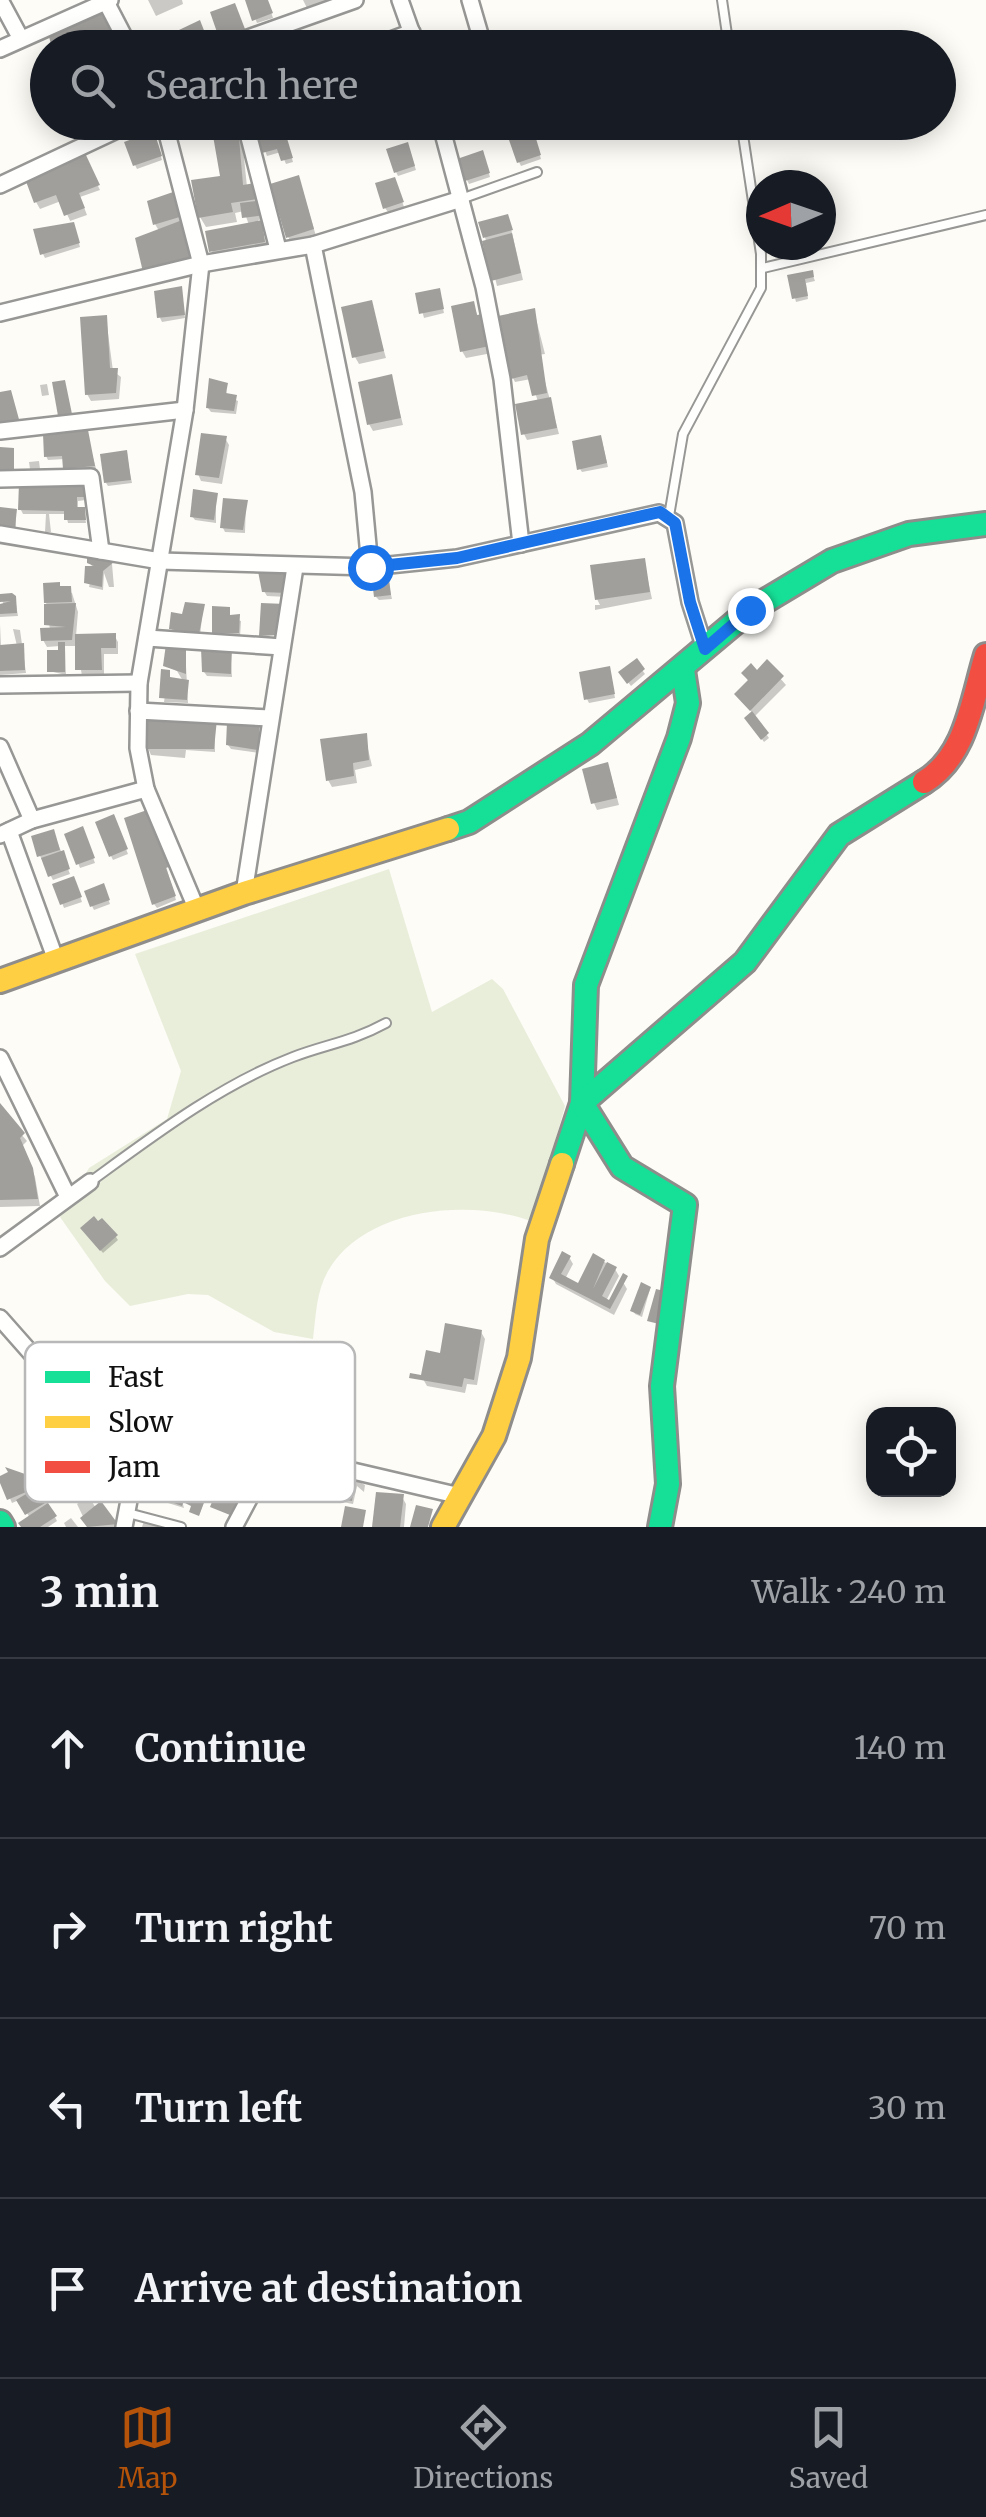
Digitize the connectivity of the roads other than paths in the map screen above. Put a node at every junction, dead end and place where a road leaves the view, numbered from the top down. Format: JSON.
{"nodes":[{"id":1,"x":0,"y":0,"type":"edge"},
{"id":2,"x":355,"y":0,"type":"edge"},
{"id":3,"x":400,"y":0,"type":"edge"},
{"id":4,"x":470,"y":0,"type":"edge"},
{"id":5,"x":722,"y":0,"type":"edge"},
{"id":6,"x":107,"y":1,"type":"edge"},
{"id":7,"x":40,"y":30,"type":"edge"},
{"id":8,"x":121,"y":30,"type":"edge"},
{"id":9,"x":271,"y":30,"type":"edge"},
{"id":10,"x":410,"y":30,"type":"edge"},
{"id":11,"x":479,"y":30,"type":"edge"},
{"id":12,"x":726,"y":30,"type":"edge"},
{"id":13,"x":30,"y":35,"type":"edge"},
{"id":14,"x":22,"y":38,"type":"junction"},
{"id":15,"x":0,"y":49,"type":"edge"},
{"id":16,"x":96,"y":140,"type":"edge"},
{"id":17,"x":169,"y":140,"type":"edge"},
{"id":18,"x":249,"y":140,"type":"edge"},
{"id":19,"x":445,"y":140,"type":"edge"},
{"id":20,"x":743,"y":140,"type":"edge"},
{"id":21,"x":537,"y":172,"type":"dead end"},
{"id":22,"x":0,"y":185,"type":"edge"},
{"id":23,"x":461,"y":199,"type":"junction"},
{"id":24,"x":986,"y":215,"type":"edge"},
{"id":25,"x":313,"y":244,"type":"junction"},
{"id":26,"x":278,"y":249,"type":"junction"},
{"id":27,"x":200,"y":264,"type":"junction"},
{"id":28,"x":763,"y":268,"type":"junction"},
{"id":29,"x":0,"y":314,"type":"edge"},
{"id":30,"x":185,"y":410,"type":"junction"},
{"id":31,"x":0,"y":431,"type":"edge"},
{"id":32,"x":0,"y":479,"type":"edge"},
{"id":33,"x":669,"y":516,"type":"junction"},
{"id":34,"x":986,"y":524,"type":"edge"},
{"id":35,"x":0,"y":534,"type":"edge"},
{"id":36,"x":520,"y":544,"type":"junction"},
{"id":37,"x":101,"y":551,"type":"junction"},
{"id":38,"x":160,"y":560,"type":"junction"},
{"id":39,"x":296,"y":567,"type":"junction"},
{"id":40,"x":370,"y":567,"type":"junction"},
{"id":41,"x":147,"y":638,"type":"junction"},
{"id":42,"x":282,"y":647,"type":"junction"},
{"id":43,"x":705,"y":649,"type":"junction"},
{"id":44,"x":986,"y":655,"type":"edge"},
{"id":45,"x":683,"y":670,"type":"junction"},
{"id":46,"x":139,"y":682,"type":"junction"},
{"id":47,"x":0,"y":684,"type":"edge"},
{"id":48,"x":138,"y":711,"type":"junction"},
{"id":49,"x":270,"y":718,"type":"junction"},
{"id":50,"x":0,"y":747,"type":"edge"},
{"id":51,"x":146,"y":789,"type":"junction"},
{"id":52,"x":32,"y":820,"type":"junction"},
{"id":53,"x":5,"y":833,"type":"edge"},
{"id":54,"x":244,"y":892,"type":"junction"},
{"id":55,"x":198,"y":910,"type":"junction"},
{"id":56,"x":57,"y":963,"type":"junction"},
{"id":57,"x":0,"y":981,"type":"edge"},
{"id":58,"x":386,"y":1023,"type":"dead end"},
{"id":59,"x":0,"y":1058,"type":"edge"},
{"id":60,"x":582,"y":1103,"type":"junction"},
{"id":61,"x":90,"y":1182,"type":"joint"},
{"id":62,"x":68,"y":1197,"type":"junction"},
{"id":63,"x":0,"y":1248,"type":"edge"},
{"id":64,"x":0,"y":1318,"type":"edge"},
{"id":65,"x":25,"y":1347,"type":"edge"},
{"id":66,"x":355,"y":1472,"type":"edge"},
{"id":67,"x":460,"y":1496,"type":"junction"},
{"id":68,"x":246,"y":1502,"type":"edge"},
{"id":69,"x":125,"y":1520,"type":"edge"},
{"id":70,"x":181,"y":1527,"type":"edge"},
{"id":71,"x":234,"y":1527,"type":"edge"},
{"id":72,"x":443,"y":1527,"type":"edge"},
{"id":73,"x":660,"y":1527,"type":"edge"}],
"edges":[{"from":1,"to":14,"type":"street"},
{"from":2,"to":9,"type":"street"},
{"from":3,"to":10,"type":"street"},
{"from":4,"to":11,"type":"street"},
{"from":5,"to":12,"type":"lane"},
{"from":6,"to":7,"type":"street"},
{"from":6,"to":8,"type":"street"},
{"from":13,"to":14,"type":"street"},
{"from":14,"to":15,"type":"street"},
{"from":16,"to":22,"type":"street"},
{"from":17,"to":27,"type":"street"},
{"from":18,"to":26,"type":"street"},
{"from":19,"to":23,"type":"street"},
{"from":20,"to":28,"type":"lane"},
{"from":21,"to":23,"type":"lane"},
{"from":23,"to":25,"type":"street"},
{"from":23,"to":36,"type":"street"},
{"from":24,"to":28,"type":"lane"},
{"from":25,"to":26,"type":"street"},
{"from":25,"to":40,"type":"street"},
{"from":26,"to":27,"type":"street"},
{"from":27,"to":29,"type":"street"},
{"from":27,"to":30,"type":"street"},
{"from":28,"to":33,"type":"lane"},
{"from":30,"to":31,"type":"street"},
{"from":30,"to":38,"type":"street"},
{"from":32,"to":37,"type":"street"},
{"from":33,"to":36,"type":"street"},
{"from":33,"to":43,"type":"street"},
{"from":34,"to":43,"type":"street"},
{"from":35,"to":37,"type":"street"},
{"from":36,"to":40,"type":"street"},
{"from":37,"to":38,"type":"street"},
{"from":38,"to":39,"type":"street"},
{"from":38,"to":41,"type":"street"},
{"from":39,"to":40,"type":"street"},
{"from":39,"to":42,"type":"street"},
{"from":41,"to":42,"type":"street"},
{"from":41,"to":46,"type":"street"},
{"from":42,"to":49,"type":"street"},
{"from":43,"to":45,"type":"street"},
{"from":44,"to":60,"type":"street"},
{"from":45,"to":54,"type":"street"},
{"from":45,"to":60,"type":"street"},
{"from":46,"to":47,"type":"street"},
{"from":46,"to":48,"type":"street"},
{"from":48,"to":49,"type":"street"},
{"from":48,"to":51,"type":"street"},
{"from":49,"to":54,"type":"street"},
{"from":50,"to":52,"type":"street"},
{"from":51,"to":52,"type":"street"},
{"from":51,"to":55,"type":"street"},
{"from":52,"to":53,"type":"street"},
{"from":53,"to":56,"type":"street"},
{"from":54,"to":55,"type":"street"},
{"from":55,"to":56,"type":"street"},
{"from":56,"to":57,"type":"street"},
{"from":58,"to":61,"type":"lane"},
{"from":59,"to":62,"type":"street"},
{"from":60,"to":67,"type":"street"},
{"from":60,"to":73,"type":"street"},
{"from":61,"to":62,"type":"street"},
{"from":62,"to":63,"type":"street"},
{"from":64,"to":65,"type":"street"},
{"from":66,"to":67,"type":"street"},
{"from":67,"to":72,"type":"street"},
{"from":68,"to":71,"type":"street"},
{"from":69,"to":70,"type":"lane"}]}
